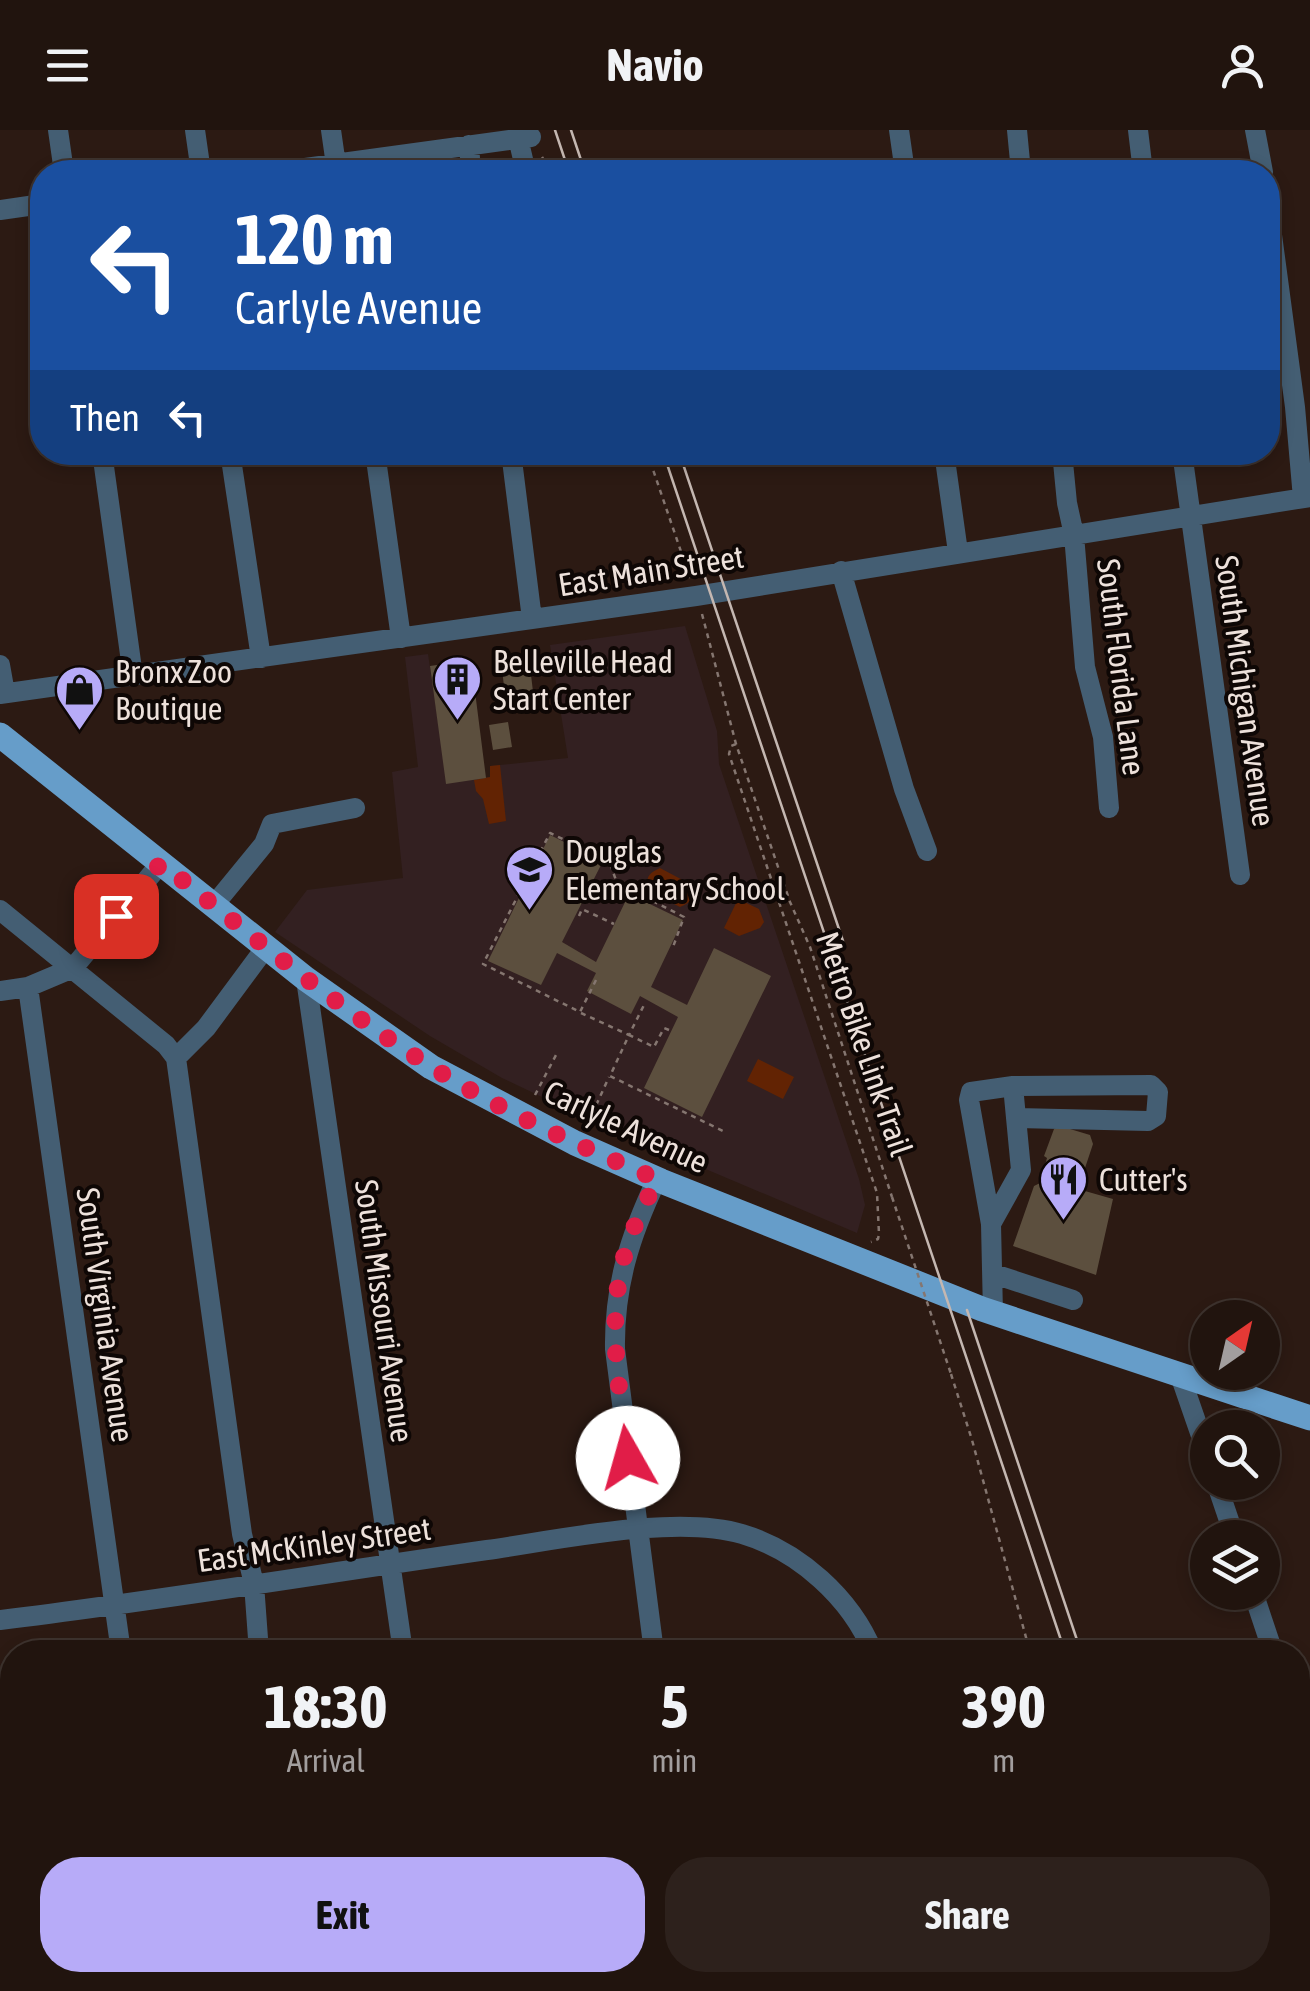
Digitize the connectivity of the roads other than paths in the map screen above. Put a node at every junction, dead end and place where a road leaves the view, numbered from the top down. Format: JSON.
{"nodes":[{"id":1,"x":58,"y":130,"type":"edge"},
{"id":2,"x":194,"y":130,"type":"edge"},
{"id":3,"x":331,"y":130,"type":"edge"},
{"id":4,"x":899,"y":130,"type":"edge"},
{"id":5,"x":1017,"y":130,"type":"edge"},
{"id":6,"x":1138,"y":130,"type":"edge"},
{"id":7,"x":1255,"y":130,"type":"edge"},
{"id":8,"x":469,"y":145,"type":"junction"},
{"id":9,"x":62,"y":160,"type":"edge"},
{"id":10,"x":199,"y":160,"type":"edge"},
{"id":11,"x":335,"y":160,"type":"edge"},
{"id":12,"x":382,"y":160,"type":"edge"},
{"id":13,"x":470,"y":160,"type":"edge"},
{"id":14,"x":526,"y":160,"type":"edge"},
{"id":15,"x":903,"y":160,"type":"edge"},
{"id":16,"x":1020,"y":160,"type":"edge"},
{"id":17,"x":1142,"y":160,"type":"edge"},
{"id":18,"x":1260,"y":160,"type":"edge"},
{"id":19,"x":30,"y":206,"type":"edge"},
{"id":20,"x":0,"y":210,"type":"edge"},
{"id":21,"x":1280,"y":295,"type":"edge"},
{"id":22,"x":104,"y":465,"type":"edge"},
{"id":23,"x":232,"y":465,"type":"edge"},
{"id":24,"x":377,"y":465,"type":"edge"},
{"id":25,"x":513,"y":465,"type":"edge"},
{"id":26,"x":946,"y":465,"type":"edge"},
{"id":27,"x":1063,"y":465,"type":"edge"},
{"id":28,"x":1184,"y":465,"type":"edge"},
{"id":29,"x":1307,"y":498,"type":"edge"},
{"id":30,"x":1191,"y":516,"type":"junction"},
{"id":31,"x":1074,"y":535,"type":"junction"},
{"id":32,"x":958,"y":552,"type":"junction"},
{"id":33,"x":840,"y":572,"type":"junction"},
{"id":34,"x":532,"y":619,"type":"junction"},
{"id":35,"x":401,"y":638,"type":"junction"},
{"id":36,"x":261,"y":658,"type":"junction"},
{"id":37,"x":0,"y":665,"type":"edge"},
{"id":38,"x":133,"y":676,"type":"junction"},
{"id":39,"x":2,"y":694,"type":"edge"},
{"id":40,"x":0,"y":736,"type":"edge"},
{"id":41,"x":354,"y":808,"type":"dead end"},
{"id":42,"x":1109,"y":808,"type":"dead end"},
{"id":43,"x":928,"y":852,"type":"dead end"},
{"id":44,"x":161,"y":863,"type":"junction"},
{"id":45,"x":1240,"y":875,"type":"dead end"},
{"id":46,"x":214,"y":906,"type":"junction"},
{"id":47,"x":0,"y":910,"type":"edge"},
{"id":48,"x":266,"y":947,"type":"junction"},
{"id":49,"x":73,"y":968,"type":"junction"},
{"id":50,"x":306,"y":979,"type":"junction"},
{"id":51,"x":28,"y":987,"type":"junction"},
{"id":52,"x":0,"y":991,"type":"edge"},
{"id":53,"x":176,"y":1058,"type":"junction"},
{"id":54,"x":1013,"y":1086,"type":"junction"},
{"id":55,"x":1016,"y":1118,"type":"junction"},
{"id":56,"x":657,"y":1179,"type":"junction"},
{"id":57,"x":991,"y":1224,"type":"junction"},
{"id":58,"x":994,"y":1274,"type":"junction"},
{"id":59,"x":1073,"y":1300,"type":"dead end"},
{"id":60,"x":993,"y":1313,"type":"junction"},
{"id":61,"x":1181,"y":1378,"type":"junction"},
{"id":62,"x":1192,"y":1410,"type":"edge"},
{"id":63,"x":1310,"y":1418,"type":"edge"},
{"id":64,"x":637,"y":1530,"type":"junction"},
{"id":65,"x":390,"y":1564,"type":"junction"},
{"id":66,"x":254,"y":1584,"type":"junction"},
{"id":67,"x":114,"y":1606,"type":"junction"},
{"id":68,"x":1259,"y":1610,"type":"edge"},
{"id":69,"x":0,"y":1620,"type":"edge"},
{"id":70,"x":118,"y":1640,"type":"edge"},
{"id":71,"x":258,"y":1640,"type":"edge"},
{"id":72,"x":401,"y":1640,"type":"edge"},
{"id":73,"x":652,"y":1640,"type":"edge"},
{"id":74,"x":866,"y":1640,"type":"edge"},
{"id":75,"x":1269,"y":1640,"type":"edge"}],
"edges":[{"from":1,"to":9,"type":"street"},
{"from":2,"to":10,"type":"street"},
{"from":3,"to":11,"type":"street"},
{"from":4,"to":15,"type":"street"},
{"from":5,"to":16,"type":"street"},
{"from":6,"to":17,"type":"street"},
{"from":7,"to":18,"type":"street"},
{"from":8,"to":12,"type":"street"},
{"from":8,"to":13,"type":"street"},
{"from":8,"to":14,"type":"street"},
{"from":19,"to":20,"type":"street"},
{"from":21,"to":29,"type":"street"},
{"from":22,"to":38,"type":"street"},
{"from":23,"to":36,"type":"street"},
{"from":24,"to":35,"type":"street"},
{"from":25,"to":34,"type":"street"},
{"from":26,"to":32,"type":"street"},
{"from":27,"to":31,"type":"street","name":"South Florida Lane"},
{"from":28,"to":30,"type":"street","name":"South Michigan Avenue"},
{"from":29,"to":30,"type":"street","name":"East Main Street"},
{"from":30,"to":31,"type":"street","name":"East Main Street"},
{"from":30,"to":45,"type":"street","name":"South Michigan Avenue"},
{"from":31,"to":32,"type":"street","name":"East Main Street"},
{"from":31,"to":42,"type":"street","name":"South Florida Lane"},
{"from":32,"to":33,"type":"street","name":"East Main Street"},
{"from":33,"to":34,"type":"street","name":"East Main Street"},
{"from":33,"to":43,"type":"street"},
{"from":34,"to":35,"type":"street","name":"East Main Street"},
{"from":35,"to":36,"type":"street","name":"East Main Street"},
{"from":36,"to":38,"type":"street","name":"East Main Street"},
{"from":37,"to":39,"type":"street"},
{"from":38,"to":39,"type":"street","name":"East Main Street"},
{"from":40,"to":44,"type":"main road","name":"Carlyle Avenue"},
{"from":41,"to":46,"type":"street"},
{"from":44,"to":46,"type":"main road","name":"Carlyle Avenue"},
{"from":44,"to":49,"type":"street"},
{"from":46,"to":48,"type":"main road","name":"Carlyle Avenue"},
{"from":47,"to":49,"type":"street"},
{"from":48,"to":50,"type":"main road","name":"Carlyle Avenue"},
{"from":48,"to":53,"type":"street"},
{"from":49,"to":51,"type":"street"},
{"from":49,"to":53,"type":"street"},
{"from":50,"to":56,"type":"main road","name":"Carlyle Avenue"},
{"from":50,"to":65,"type":"street","name":"South Missouri Avenue"},
{"from":51,"to":52,"type":"street"},
{"from":51,"to":67,"type":"street","name":"South Virginia Avenue"},
{"from":53,"to":66,"type":"street"},
{"from":54,"to":55,"type":"street"},
{"from":54,"to":55,"type":"street"},
{"from":54,"to":57,"type":"street"},
{"from":55,"to":57,"type":"street"},
{"from":56,"to":60,"type":"main road","name":"Carlyle Avenue"},
{"from":56,"to":64,"type":"street"},
{"from":57,"to":58,"type":"street"},
{"from":58,"to":59,"type":"street"},
{"from":58,"to":60,"type":"street"},
{"from":60,"to":61,"type":"main road","name":"Carlyle Avenue"},
{"from":61,"to":62,"type":"street"},
{"from":61,"to":63,"type":"main road","name":"Carlyle Avenue"},
{"from":64,"to":65,"type":"street","name":"East McKinley Street"},
{"from":64,"to":73,"type":"street"},
{"from":64,"to":74,"type":"street","name":"East McKinley Street"},
{"from":65,"to":66,"type":"street","name":"East McKinley Street"},
{"from":65,"to":72,"type":"street","name":"South Missouri Avenue"},
{"from":66,"to":67,"type":"street","name":"East McKinley Street"},
{"from":66,"to":71,"type":"street"},
{"from":67,"to":69,"type":"street","name":"East McKinley Street"},
{"from":67,"to":70,"type":"street","name":"South Virginia Avenue"},
{"from":68,"to":75,"type":"street"}]}
